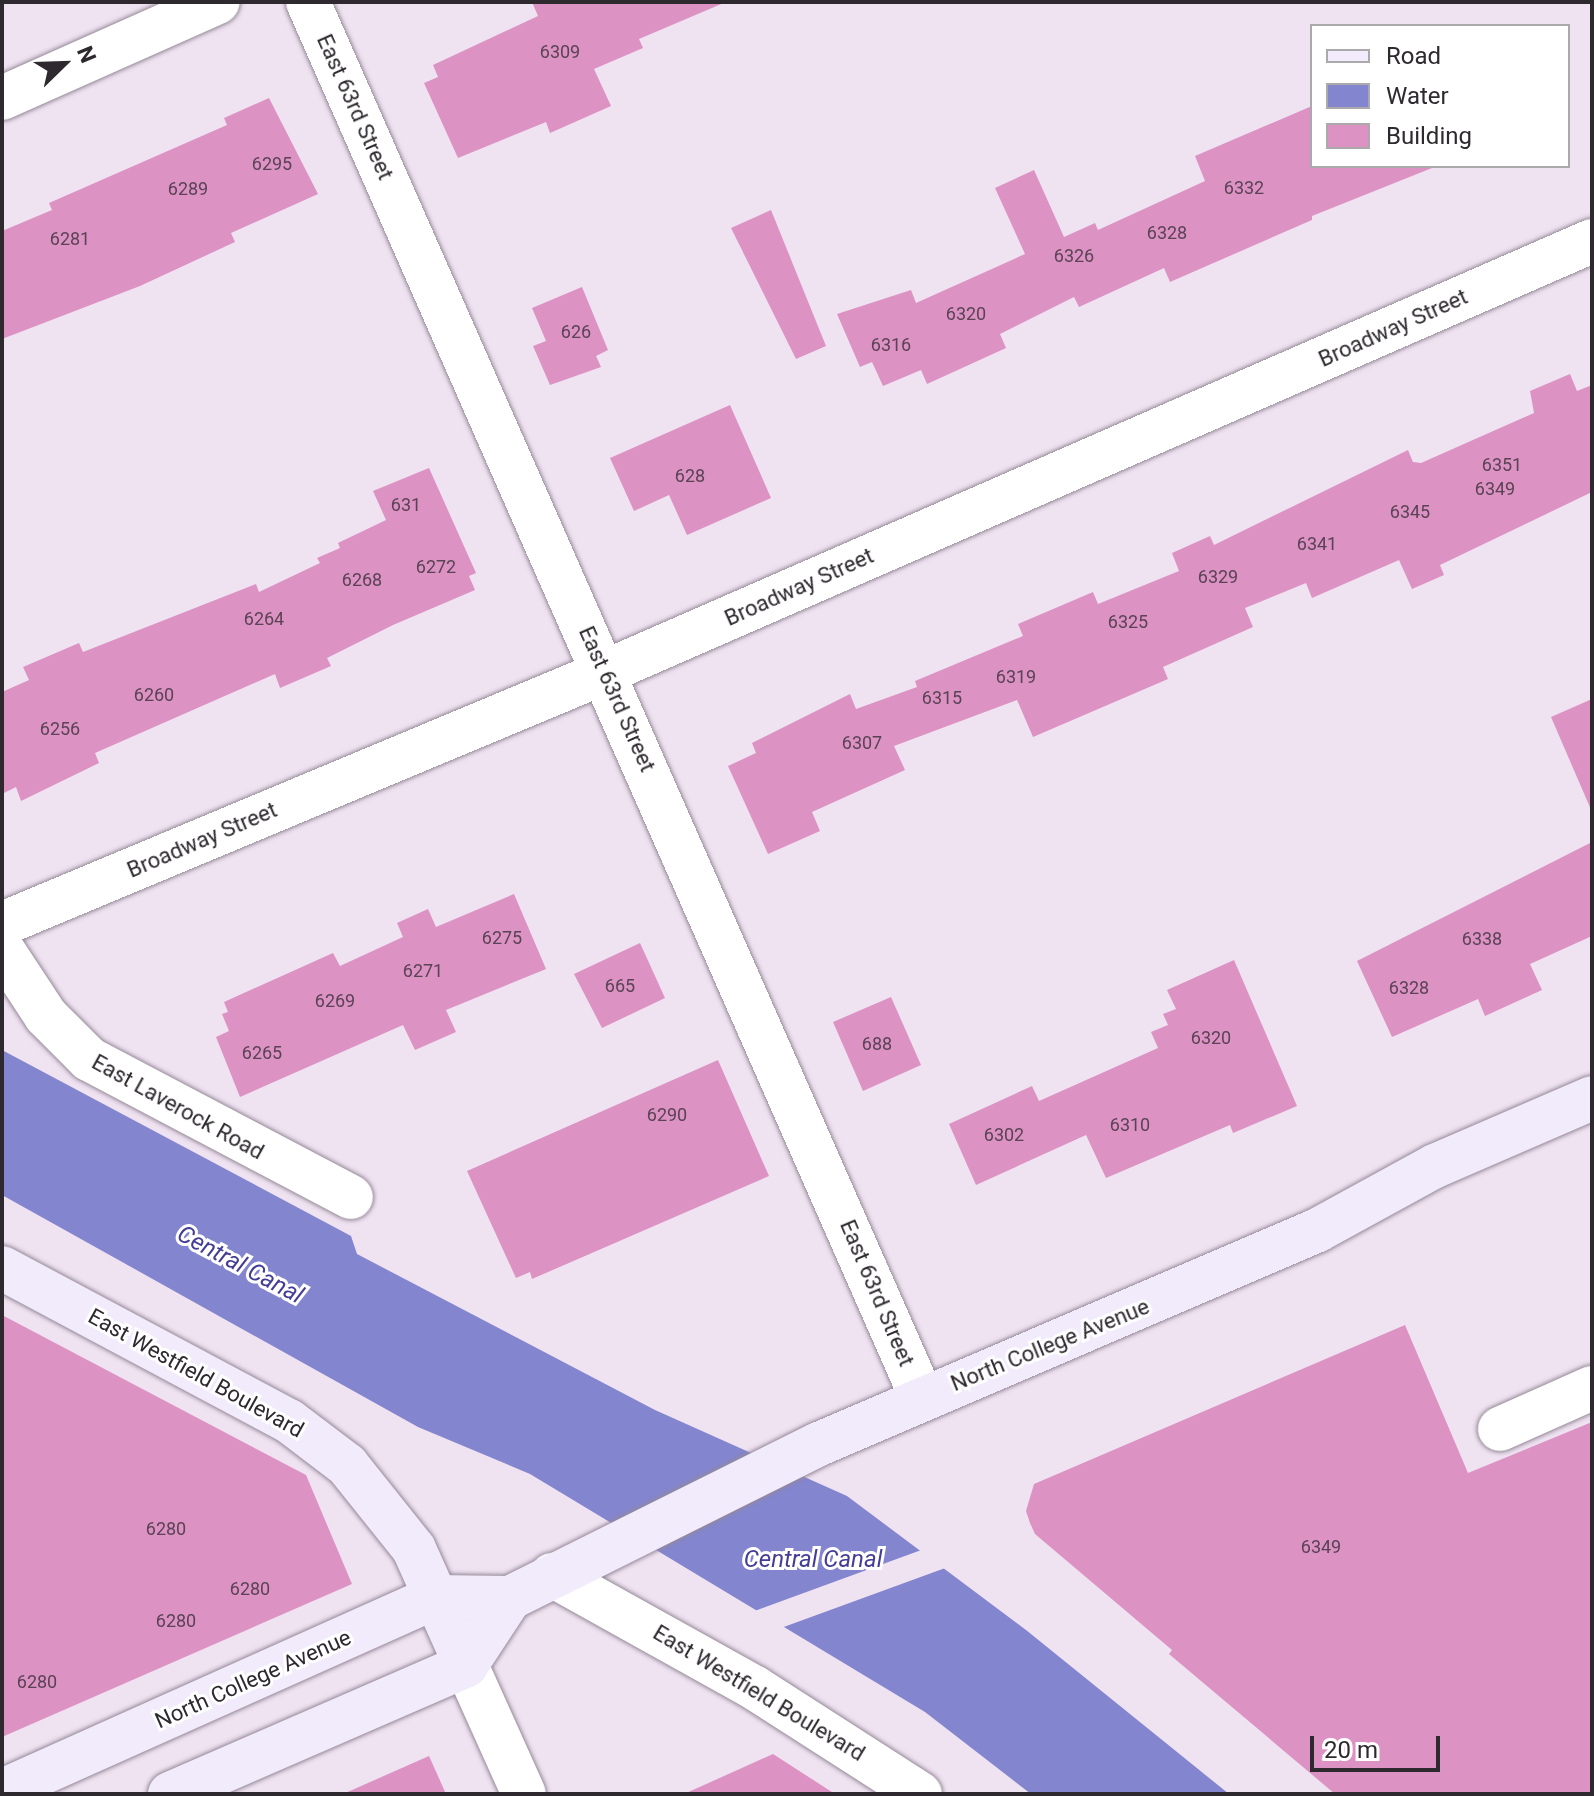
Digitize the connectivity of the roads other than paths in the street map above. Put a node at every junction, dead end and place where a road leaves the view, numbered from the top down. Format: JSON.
{"nodes":[{"id":1,"x":218,"y":2,"type":"edge"},
{"id":2,"x":308,"y":2,"type":"edge"},
{"id":3,"x":2,"y":98,"type":"edge"},
{"id":4,"x":1592,"y":241,"type":"edge"},
{"id":5,"x":605,"y":672,"type":"junction"},
{"id":6,"x":2,"y":924,"type":"edge"},
{"id":7,"x":2,"y":949,"type":"edge"},
{"id":8,"x":1592,"y":1098,"type":"edge"},
{"id":9,"x":351,"y":1197,"type":"dead end"},
{"id":10,"x":2,"y":1268,"type":"edge"},
{"id":11,"x":1592,"y":1388,"type":"edge"},
{"id":12,"x":922,"y":1398,"type":"junction"},
{"id":13,"x":1500,"y":1429,"type":"dead end"},
{"id":14,"x":569,"y":1567,"type":"junction"},
{"id":15,"x":435,"y":1597,"type":"junction"},
{"id":16,"x":510,"y":1598,"type":"junction"},
{"id":17,"x":466,"y":1665,"type":"junction"},
{"id":18,"x":2,"y":1791,"type":"edge"},
{"id":19,"x":170,"y":1794,"type":"edge"},
{"id":20,"x":524,"y":1794,"type":"edge"},
{"id":21,"x":920,"y":1794,"type":"edge"}],
"edges":[{"from":1,"to":3,"type":"street"},
{"from":2,"to":5,"type":"street","name":"East 63rd Street"},
{"from":4,"to":5,"type":"street","name":"Broadway Street"},
{"from":5,"to":6,"type":"street","name":"Broadway Street"},
{"from":5,"to":12,"type":"street","name":"East 63rd Street"},
{"from":7,"to":9,"type":"street","name":"East Laverock Road"},
{"from":8,"to":12,"type":"main road","name":"North College Avenue"},
{"from":10,"to":15,"type":"main road","name":"East Westfield Boulevard"},
{"from":11,"to":13,"type":"street"},
{"from":12,"to":14,"type":"main road","name":"North College Avenue"},
{"from":14,"to":16,"type":"main road","name":"North College Avenue"},
{"from":14,"to":21,"type":"street","name":"East Westfield Boulevard"},
{"from":15,"to":16,"type":"main road","name":"North College Avenue"},
{"from":15,"to":17,"type":"main road","name":"East Westfield Boulevard"},
{"from":15,"to":18,"type":"main road","name":"North College Avenue"},
{"from":16,"to":17,"type":"main road","name":"North College Avenue"},
{"from":17,"to":19,"type":"main road"},
{"from":17,"to":20,"type":"street"}]}
